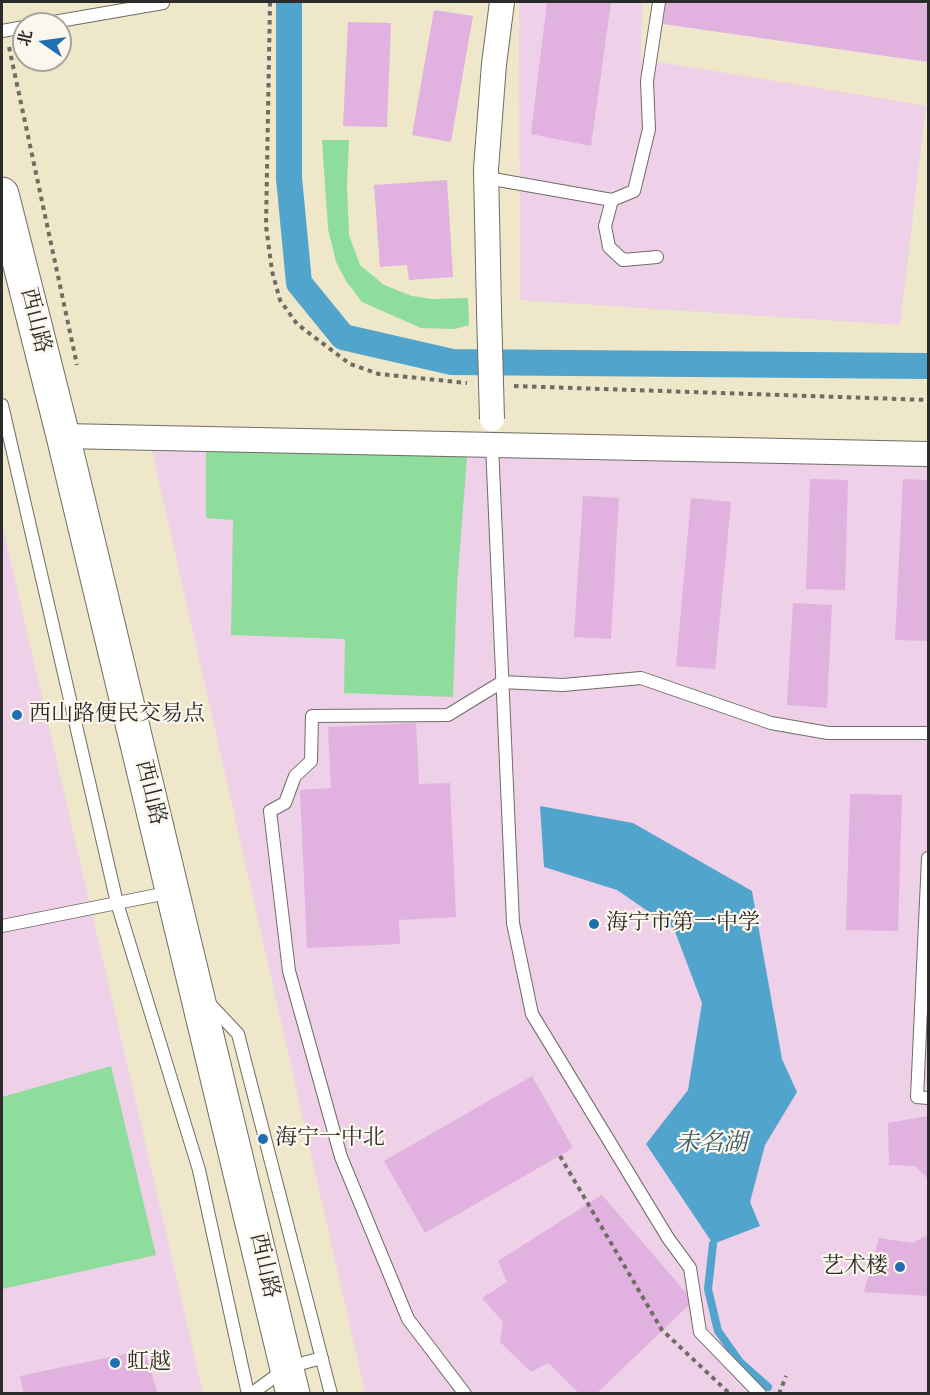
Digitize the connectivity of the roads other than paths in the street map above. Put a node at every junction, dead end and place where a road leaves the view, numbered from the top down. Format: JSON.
{"nodes":[{"id":1,"x":502,"y":2,"type":"edge"},
{"id":2,"x":659,"y":2,"type":"edge"},
{"id":3,"x":163,"y":3,"type":"dead end"},
{"id":4,"x":72,"y":19,"type":"edge"},
{"id":5,"x":487,"y":178,"type":"junction"},
{"id":6,"x":2,"y":194,"type":"edge"},
{"id":7,"x":612,"y":200,"type":"junction"},
{"id":8,"x":657,"y":257,"type":"dead end"},
{"id":9,"x":2,"y":405,"type":"edge"},
{"id":10,"x":63,"y":436,"type":"junction"},
{"id":11,"x":492,"y":445,"type":"junction"},
{"id":12,"x":928,"y":454,"type":"edge"},
{"id":13,"x":502,"y":682,"type":"junction"},
{"id":14,"x":928,"y":733,"type":"edge"},
{"id":15,"x":928,"y":858,"type":"edge"},
{"id":16,"x":173,"y":891,"type":"junction"},
{"id":17,"x":117,"y":903,"type":"junction"},
{"id":18,"x":2,"y":926,"type":"edge"},
{"id":19,"x":196,"y":989,"type":"junction"},
{"id":20,"x":928,"y":1098,"type":"edge"},
{"id":21,"x":322,"y":1358,"type":"junction"},
{"id":22,"x":290,"y":1380,"type":"edge"},
{"id":23,"x":250,"y":1394,"type":"edge"},
{"id":24,"x":331,"y":1394,"type":"edge"},
{"id":25,"x":465,"y":1394,"type":"edge"},
{"id":26,"x":760,"y":1394,"type":"edge"}],
"edges":[{"from":1,"to":5,"type":"street"},
{"from":2,"to":7,"type":"lane"},
{"from":3,"to":4,"type":"lane"},
{"from":5,"to":7,"type":"lane"},
{"from":5,"to":11,"type":"street","bridge":true},
{"from":6,"to":10,"type":"main road","name":"西山路"},
{"from":7,"to":8,"type":"lane"},
{"from":9,"to":17,"type":"lane"},
{"from":10,"to":11,"type":"street"},
{"from":10,"to":16,"type":"main road","name":"西山路"},
{"from":11,"to":12,"type":"street"},
{"from":11,"to":13,"type":"lane"},
{"from":13,"to":14,"type":"lane"},
{"from":13,"to":25,"type":"lane"},
{"from":13,"to":26,"type":"lane"},
{"from":15,"to":20,"type":"lane"},
{"from":16,"to":17,"type":"lane"},
{"from":16,"to":19,"type":"main road","name":"西山路"},
{"from":17,"to":18,"type":"lane"},
{"from":17,"to":23,"type":"lane"},
{"from":19,"to":21,"type":"lane"},
{"from":19,"to":22,"type":"main road","name":"西山路"},
{"from":21,"to":22,"type":"lane"},
{"from":21,"to":24,"type":"lane"},
{"from":22,"to":23,"type":"lane"}]}
